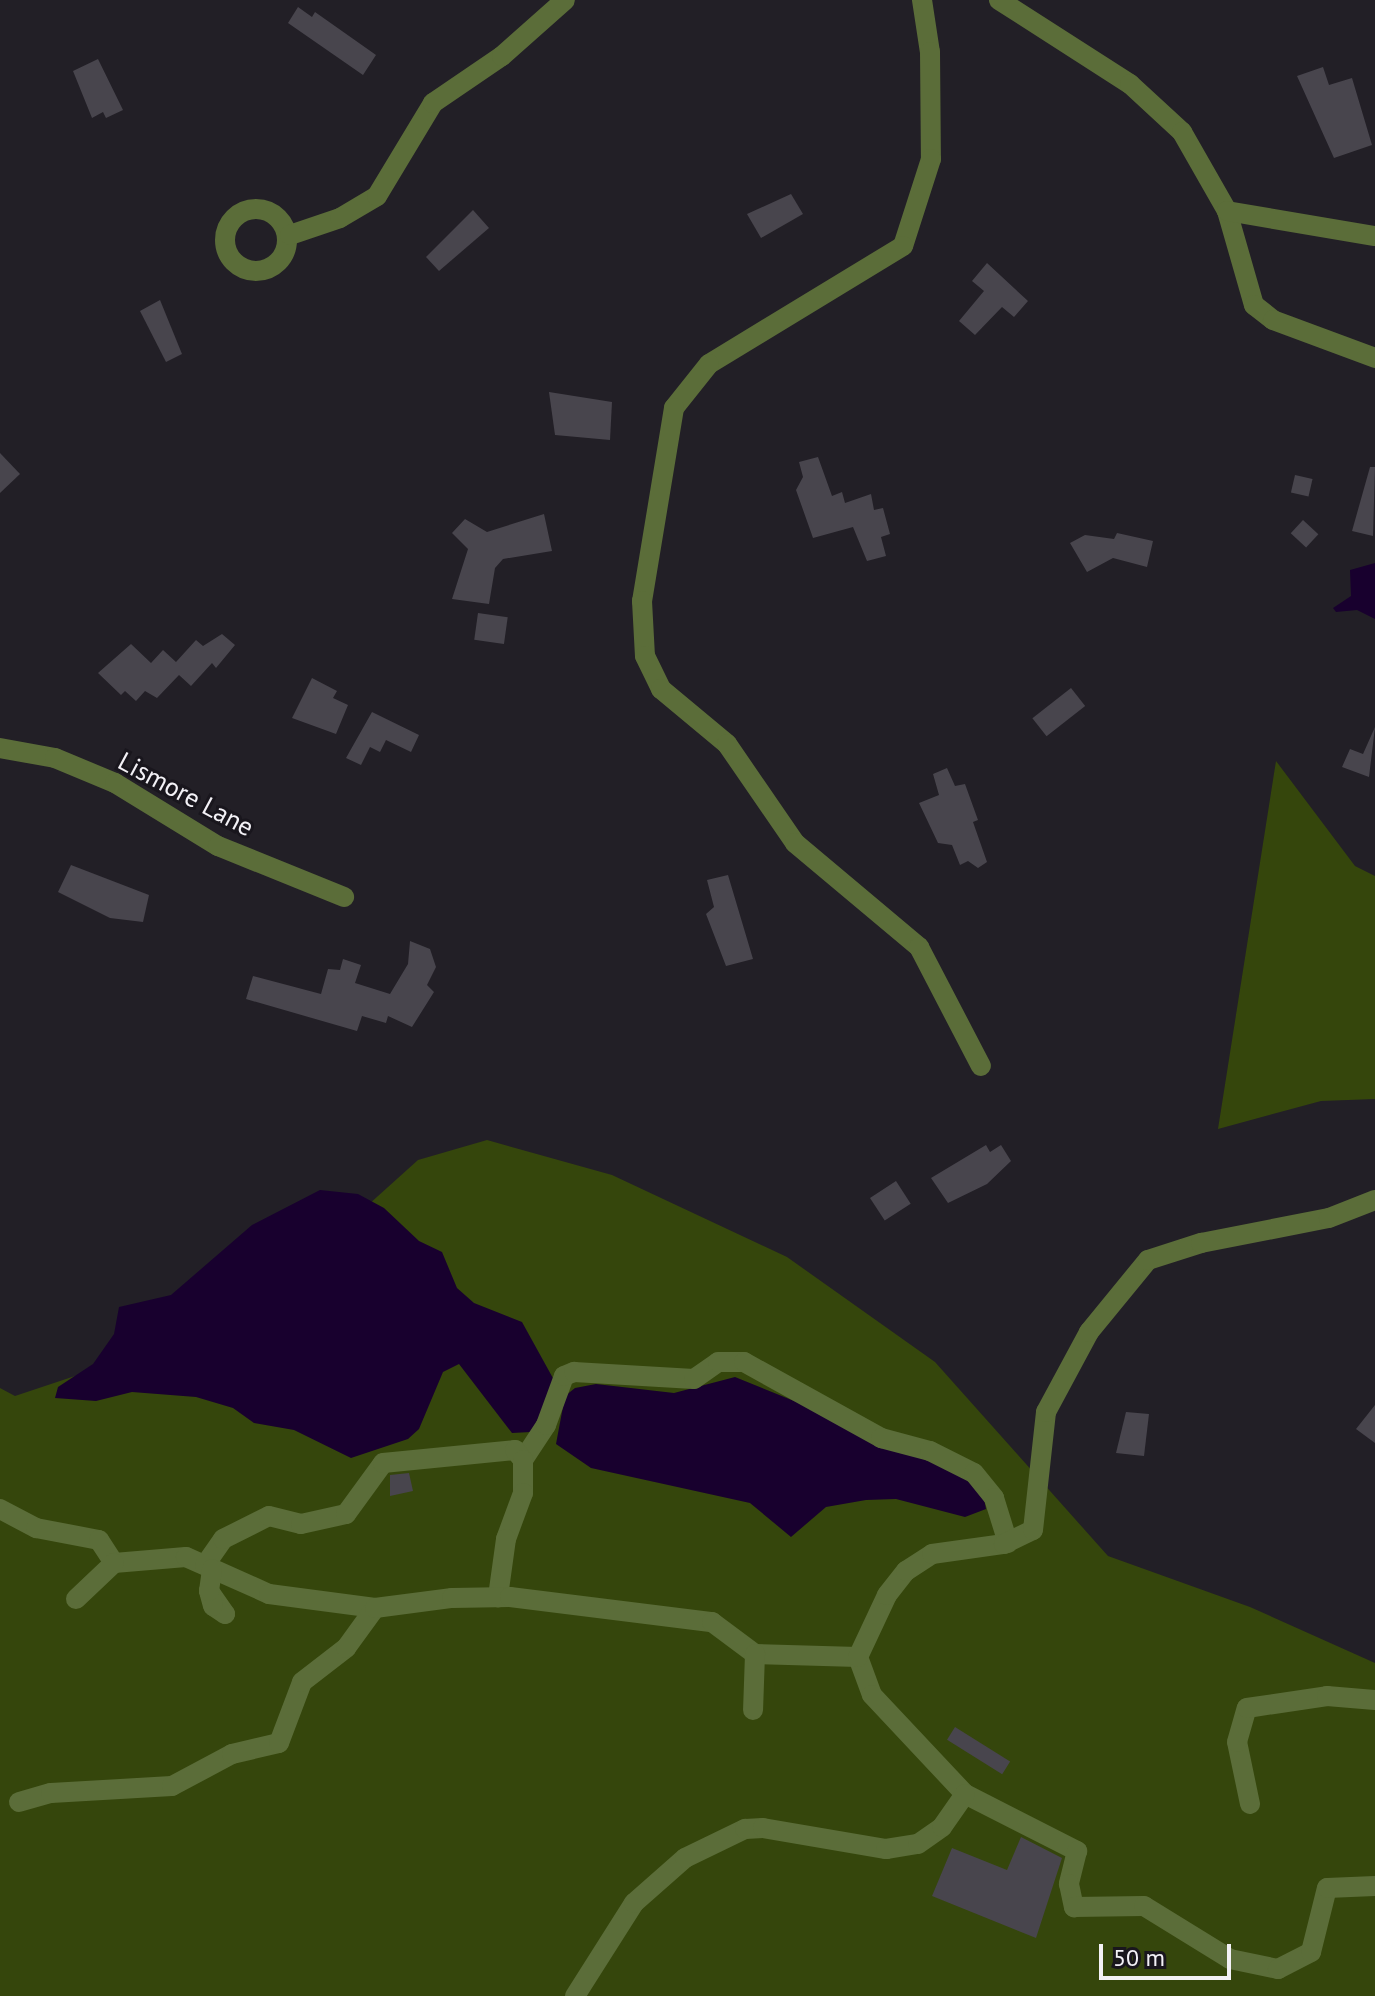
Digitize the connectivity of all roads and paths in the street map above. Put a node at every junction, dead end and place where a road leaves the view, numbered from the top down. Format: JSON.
{"nodes":[{"id":1,"x":565,"y":0,"type":"edge"},
{"id":2,"x":922,"y":0,"type":"edge"},
{"id":3,"x":999,"y":0,"type":"edge"},
{"id":4,"x":1227,"y":211,"type":"junction"},
{"id":5,"x":290,"y":235,"type":"dead end"},
{"id":6,"x":1375,"y":236,"type":"edge"},
{"id":7,"x":1375,"y":358,"type":"edge"},
{"id":8,"x":0,"y":748,"type":"edge"},
{"id":9,"x":344,"y":897,"type":"dead end"},
{"id":10,"x":981,"y":1066,"type":"dead end"},
{"id":11,"x":1375,"y":1200,"type":"edge"},
{"id":12,"x":523,"y":1460,"type":"junction"},
{"id":13,"x":0,"y":1509,"type":"edge"},
{"id":14,"x":1008,"y":1543,"type":"junction"},
{"id":15,"x":114,"y":1563,"type":"junction"},
{"id":16,"x":209,"y":1567,"type":"junction"},
{"id":17,"x":209,"y":1591,"type":"dead end"},
{"id":18,"x":498,"y":1597,"type":"junction"},
{"id":19,"x":76,"y":1599,"type":"dead end"},
{"id":20,"x":375,"y":1608,"type":"junction"},
{"id":21,"x":755,"y":1654,"type":"junction"},
{"id":22,"x":858,"y":1657,"type":"junction"},
{"id":23,"x":1375,"y":1700,"type":"edge"},
{"id":24,"x":753,"y":1710,"type":"dead end"},
{"id":25,"x":965,"y":1794,"type":"junction"},
{"id":26,"x":19,"y":1802,"type":"dead end"},
{"id":27,"x":1250,"y":1804,"type":"dead end"},
{"id":28,"x":1375,"y":1886,"type":"edge"},
{"id":29,"x":575,"y":1996,"type":"edge"}],
"edges":[{"from":1,"to":5,"type":"street"},
{"from":2,"to":10,"type":"street"},
{"from":3,"to":4,"type":"street"},
{"from":4,"to":6,"type":"street"},
{"from":4,"to":7,"type":"street"},
{"from":8,"to":9,"type":"street","name":"Lismore Lane"},
{"from":11,"to":14,"type":"street"},
{"from":12,"to":14,"type":"street"},
{"from":12,"to":16,"type":"street"},
{"from":12,"to":18,"type":"street"},
{"from":13,"to":15,"type":"street"},
{"from":14,"to":22,"type":"street"},
{"from":15,"to":16,"type":"street"},
{"from":15,"to":19,"type":"street"},
{"from":16,"to":17,"type":"street"},
{"from":16,"to":20,"type":"street"},
{"from":18,"to":20,"type":"street"},
{"from":18,"to":21,"type":"street"},
{"from":20,"to":26,"type":"street"},
{"from":21,"to":22,"type":"street"},
{"from":21,"to":24,"type":"street"},
{"from":22,"to":25,"type":"street"},
{"from":23,"to":27,"type":"street"},
{"from":25,"to":28,"type":"street"},
{"from":25,"to":29,"type":"street"}]}
